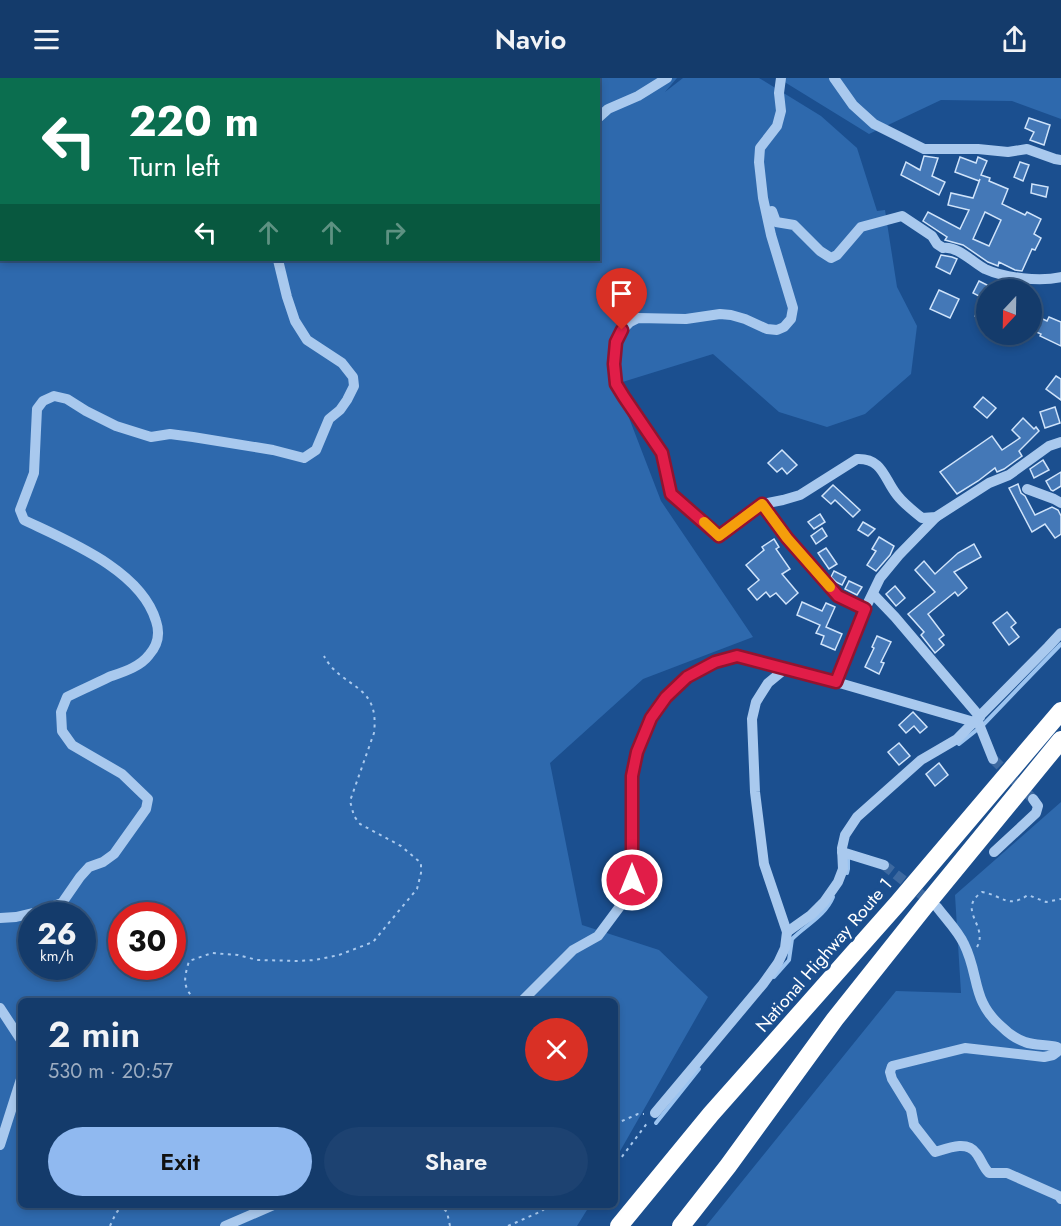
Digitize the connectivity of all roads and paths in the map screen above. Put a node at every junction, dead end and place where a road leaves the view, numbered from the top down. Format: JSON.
{"nodes":[{"id":1,"x":667,"y":78,"type":"edge"},
{"id":2,"x":781,"y":78,"type":"edge"},
{"id":3,"x":834,"y":78,"type":"edge"},
{"id":4,"x":600,"y":116,"type":"edge"},
{"id":5,"x":1061,"y":160,"type":"edge"},
{"id":6,"x":761,"y":180,"type":"junction"},
{"id":7,"x":278,"y":261,"type":"edge"},
{"id":8,"x":1061,"y":277,"type":"edge"},
{"id":9,"x":1061,"y":442,"type":"edge"},
{"id":10,"x":1027,"y":489,"type":"dead end"},
{"id":11,"x":1061,"y":503,"type":"edge"},
{"id":12,"x":762,"y":504,"type":"junction"},
{"id":13,"x":936,"y":517,"type":"junction"},
{"id":14,"x":873,"y":594,"type":"junction"},
{"id":15,"x":865,"y":609,"type":"junction"},
{"id":16,"x":1061,"y":633,"type":"edge"},
{"id":17,"x":324,"y":656,"type":"dead end"},
{"id":18,"x":784,"y":669,"type":"junction"},
{"id":19,"x":836,"y":682,"type":"junction"},
{"id":20,"x":1061,"y":711,"type":"edge"},
{"id":21,"x":977,"y":719,"type":"junction"},
{"id":22,"x":1061,"y":740,"type":"edge"},
{"id":23,"x":993,"y":759,"type":"tunnel mouth"},
{"id":24,"x":1033,"y":799,"type":"dead end"},
{"id":25,"x":842,"y":852,"type":"junction"},
{"id":26,"x":994,"y":852,"type":"dead end"},
{"id":27,"x":884,"y":865,"type":"tunnel mouth"},
{"id":28,"x":1061,"y":899,"type":"edge"},
{"id":29,"x":937,"y":907,"type":"tunnel mouth"},
{"id":30,"x":0,"y":918,"type":"edge"},
{"id":31,"x":787,"y":932,"type":"junction"},
{"id":32,"x":970,"y":960,"type":"junction"},
{"id":33,"x":194,"y":998,"type":"edge"},
{"id":34,"x":525,"y":998,"type":"edge"},
{"id":35,"x":0,"y":1008,"type":"edge"},
{"id":36,"x":18,"y":1035,"type":"edge"},
{"id":37,"x":18,"y":1088,"type":"edge"},
{"id":38,"x":655,"y":1113,"type":"junction"},
{"id":39,"x":618,"y":1123,"type":"edge"},
{"id":40,"x":0,"y":1145,"type":"edge"},
{"id":41,"x":618,"y":1162,"type":"edge"},
{"id":42,"x":1061,"y":1199,"type":"edge"},
{"id":43,"x":120,"y":1208,"type":"edge"},
{"id":44,"x":268,"y":1208,"type":"edge"},
{"id":45,"x":443,"y":1208,"type":"edge"},
{"id":46,"x":545,"y":1208,"type":"edge"},
{"id":47,"x":110,"y":1226,"type":"edge"},
{"id":48,"x":225,"y":1226,"type":"edge"},
{"id":49,"x":450,"y":1226,"type":"edge"},
{"id":50,"x":508,"y":1226,"type":"edge"},
{"id":51,"x":619,"y":1226,"type":"edge"},
{"id":52,"x":681,"y":1226,"type":"edge"}],
"edges":[{"from":1,"to":4,"type":"street"},
{"from":2,"to":6,"type":"street"},
{"from":3,"to":5,"type":"street"},
{"from":6,"to":8,"type":"street"},
{"from":6,"to":12,"type":"street"},
{"from":7,"to":30,"type":"street"},
{"from":9,"to":13,"type":"street"},
{"from":10,"to":11,"type":"street"},
{"from":12,"to":13,"type":"street"},
{"from":12,"to":15,"type":"street"},
{"from":13,"to":14,"type":"street"},
{"from":14,"to":15,"type":"street"},
{"from":14,"to":21,"type":"street"},
{"from":15,"to":19,"type":"street"},
{"from":16,"to":21,"type":"street"},
{"from":17,"to":33,"type":"path"},
{"from":18,"to":19,"type":"street"},
{"from":18,"to":31,"type":"street"},
{"from":18,"to":34,"type":"street"},
{"from":19,"to":21,"type":"street"},
{"from":20,"to":51,"type":"highway","name":"National Highway Route 1"},
{"from":21,"to":23,"type":"street"},
{"from":21,"to":25,"type":"street"},
{"from":22,"to":52,"type":"highway"},
{"from":24,"to":26,"type":"street"},
{"from":25,"to":27,"type":"street"},
{"from":25,"to":31,"type":"street"},
{"from":28,"to":32,"type":"path"},
{"from":29,"to":32,"type":"street"},
{"from":31,"to":38,"type":"street"},
{"from":32,"to":42,"type":"street"},
{"from":35,"to":36,"type":"street"},
{"from":37,"to":40,"type":"street"},
{"from":38,"to":39,"type":"path"},
{"from":38,"to":41,"type":"path"},
{"from":43,"to":47,"type":"path"},
{"from":44,"to":48,"type":"street"},
{"from":45,"to":49,"type":"path"},
{"from":46,"to":50,"type":"path"}]}
